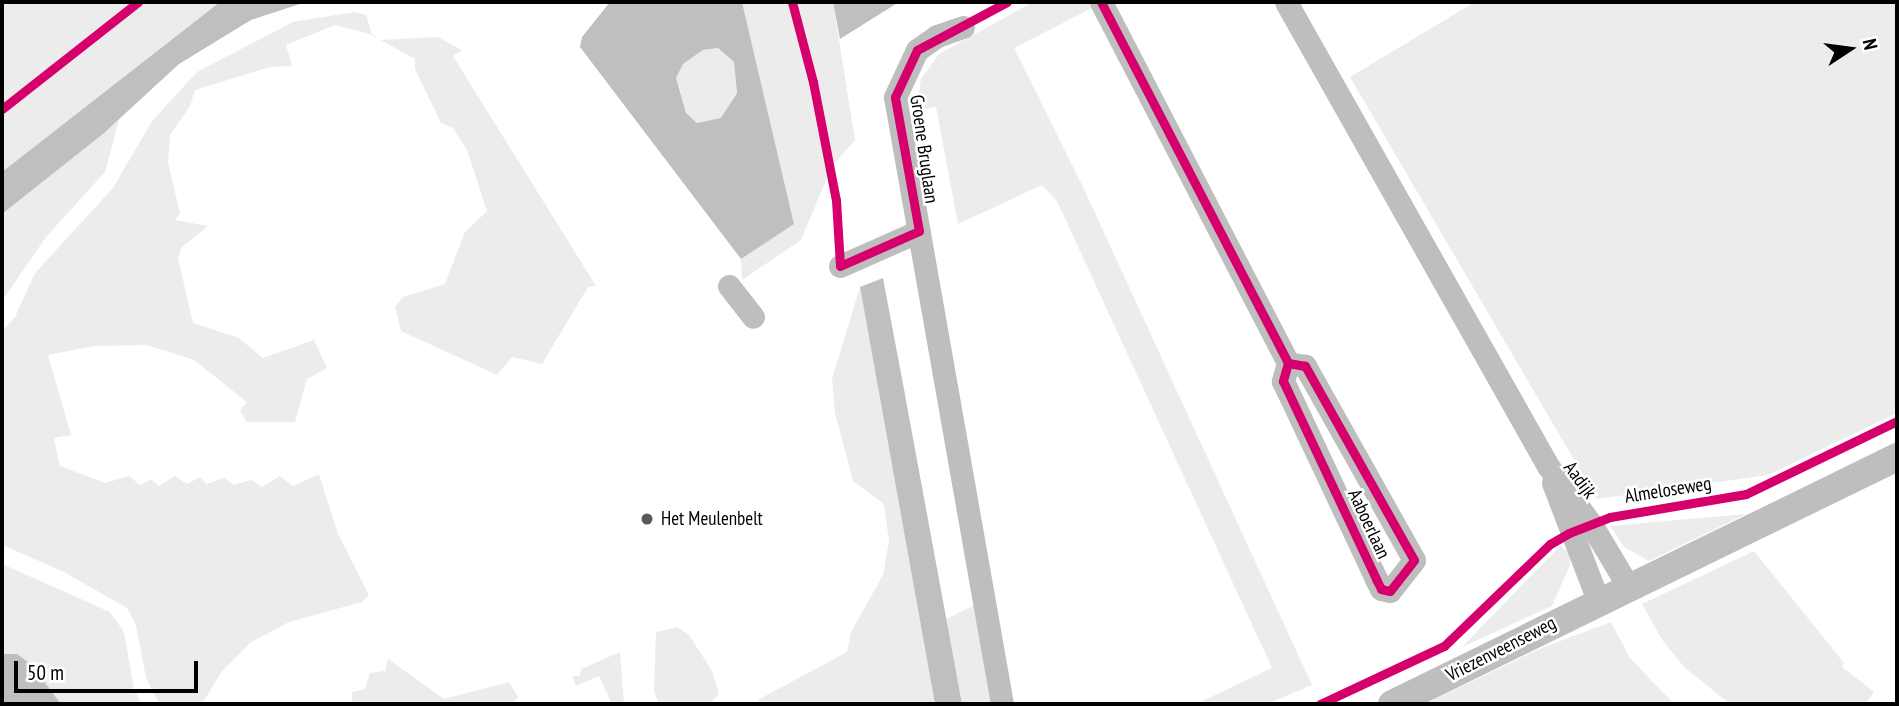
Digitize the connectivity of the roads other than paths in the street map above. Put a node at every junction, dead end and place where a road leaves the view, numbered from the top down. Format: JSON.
{"nodes":[{"id":1,"x":1101,"y":2,"type":"edge"},
{"id":2,"x":1286,"y":2,"type":"edge"},
{"id":3,"x":963,"y":27,"type":"dead end"},
{"id":4,"x":919,"y":231,"type":"junction"},
{"id":5,"x":840,"y":266,"type":"dead end"},
{"id":6,"x":729,"y":286,"type":"dead end"},
{"id":7,"x":752,"y":317,"type":"dead end"},
{"id":8,"x":1288,"y":363,"type":"junction"},
{"id":9,"x":1897,"y":457,"type":"edge"},
{"id":10,"x":1548,"y":466,"type":"junction"},
{"id":11,"x":1612,"y":593,"type":"junction"},
{"id":12,"x":1002,"y":704,"type":"edge"},
{"id":13,"x":1392,"y":704,"type":"edge"}],
"edges":[{"from":1,"to":8,"type":"street","name":"Aaboerlaan"},
{"from":2,"to":10,"type":"street","name":"Aadijk"},
{"from":3,"to":4,"type":"street","name":"Groene Bruglaan"},
{"from":4,"to":5,"type":"street","name":"Groene Bruglaan"},
{"from":4,"to":12,"type":"street","name":"Groene Bruglaan"},
{"from":6,"to":7,"type":"street"},
{"from":8,"to":8,"type":"street","name":"Aaboerlaan"},
{"from":9,"to":11,"type":"street"},
{"from":10,"to":11,"type":"street","name":"Aadijk"},
{"from":10,"to":11,"type":"street","name":"Aadijk"},
{"from":11,"to":13,"type":"street","name":"Vriezenveenseweg"}]}
